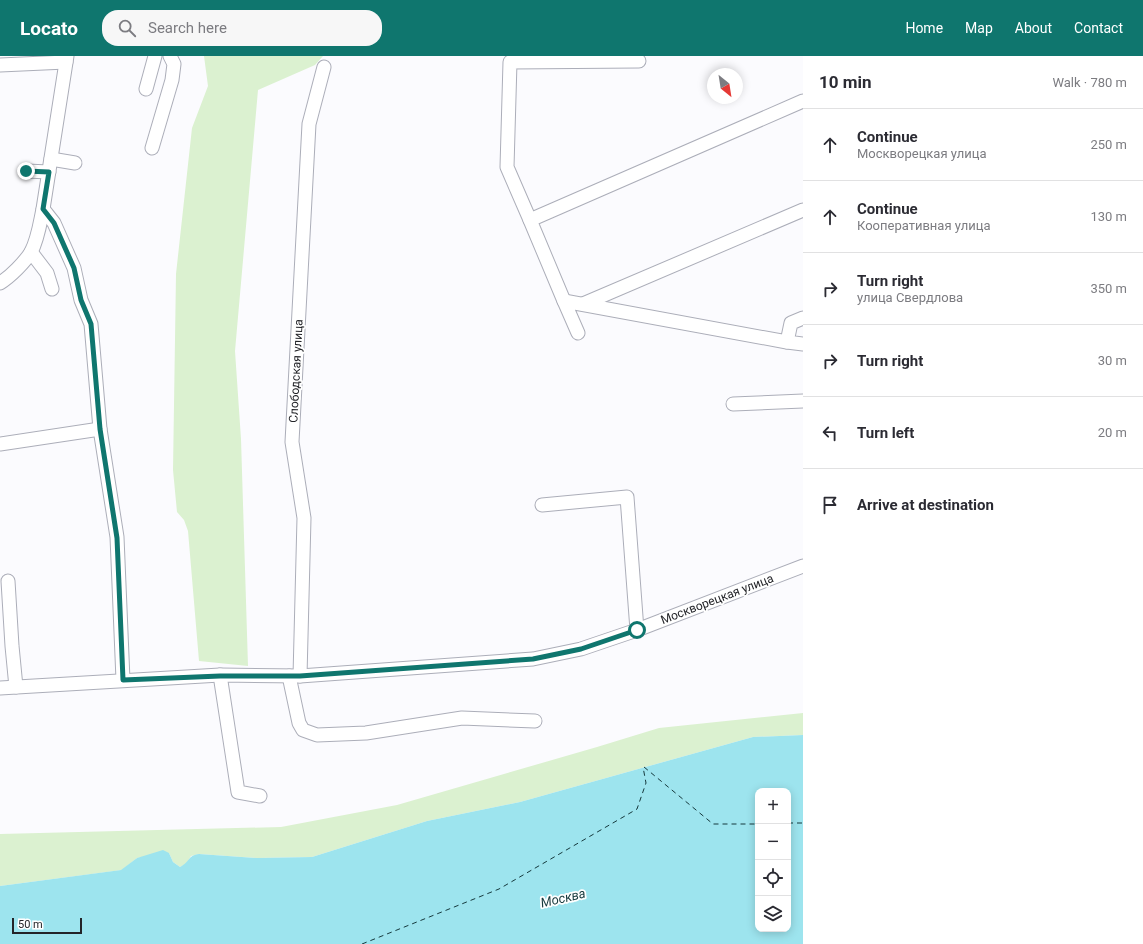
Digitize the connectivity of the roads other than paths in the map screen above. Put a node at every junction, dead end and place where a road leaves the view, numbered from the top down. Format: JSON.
{"nodes":[{"id":1,"x":155,"y":56,"type":"edge"},
{"id":2,"x":170,"y":56,"type":"edge"},
{"id":3,"x":66,"y":59,"type":"edge"},
{"id":4,"x":639,"y":62,"type":"dead end"},
{"id":5,"x":0,"y":65,"type":"edge"},
{"id":6,"x":324,"y":67,"type":"dead end"},
{"id":7,"x":146,"y":90,"type":"dead end"},
{"id":8,"x":803,"y":101,"type":"edge"},
{"id":9,"x":152,"y":148,"type":"dead end"},
{"id":10,"x":51,"y":159,"type":"junction"},
{"id":11,"x":76,"y":163,"type":"dead end"},
{"id":12,"x":26,"y":171,"type":"dead end"},
{"id":13,"x":49,"y":172,"type":"junction"},
{"id":14,"x":43,"y":209,"type":"junction"},
{"id":15,"x":803,"y":210,"type":"edge"},
{"id":16,"x":530,"y":220,"type":"junction"},
{"id":17,"x":31,"y":252,"type":"junction"},
{"id":18,"x":0,"y":283,"type":"edge"},
{"id":19,"x":52,"y":289,"type":"dead end"},
{"id":20,"x":564,"y":301,"type":"junction"},
{"id":21,"x":583,"y":304,"type":"junction"},
{"id":22,"x":803,"y":318,"type":"edge"},
{"id":23,"x":578,"y":333,"type":"dead end"},
{"id":24,"x":786,"y":342,"type":"junction"},
{"id":25,"x":803,"y":344,"type":"edge"},
{"id":26,"x":803,"y":401,"type":"edge"},
{"id":27,"x":734,"y":404,"type":"dead end"},
{"id":28,"x":100,"y":429,"type":"junction"},
{"id":29,"x":0,"y":444,"type":"edge"},
{"id":30,"x":542,"y":505,"type":"dead end"},
{"id":31,"x":803,"y":566,"type":"edge"},
{"id":32,"x":8,"y":581,"type":"dead end"},
{"id":33,"x":637,"y":630,"type":"junction"},
{"id":34,"x":220,"y":676,"type":"junction"},
{"id":35,"x":294,"y":676,"type":"junction"},
{"id":36,"x":123,"y":680,"type":"junction"},
{"id":37,"x":16,"y":687,"type":"junction"},
{"id":38,"x":0,"y":688,"type":"edge"},
{"id":39,"x":535,"y":721,"type":"dead end"},
{"id":40,"x":260,"y":796,"type":"dead end"}],
"edges":[{"from":1,"to":7,"type":"street"},
{"from":2,"to":9,"type":"street"},
{"from":3,"to":5,"type":"street"},
{"from":3,"to":10,"type":"street"},
{"from":4,"to":16,"type":"street"},
{"from":6,"to":35,"type":"street","name":"Слободская улица"},
{"from":8,"to":16,"type":"street"},
{"from":10,"to":11,"type":"street"},
{"from":10,"to":13,"type":"street"},
{"from":12,"to":13,"type":"street"},
{"from":13,"to":14,"type":"street"},
{"from":14,"to":17,"type":"street"},
{"from":14,"to":28,"type":"street"},
{"from":15,"to":21,"type":"street"},
{"from":16,"to":20,"type":"street"},
{"from":17,"to":18,"type":"street"},
{"from":17,"to":19,"type":"street"},
{"from":20,"to":21,"type":"street"},
{"from":20,"to":23,"type":"street"},
{"from":21,"to":24,"type":"street"},
{"from":22,"to":24,"type":"street"},
{"from":24,"to":25,"type":"street"},
{"from":26,"to":27,"type":"street"},
{"from":28,"to":29,"type":"street"},
{"from":28,"to":36,"type":"street"},
{"from":30,"to":33,"type":"street"},
{"from":31,"to":33,"type":"street","name":"Москворецкая улица"},
{"from":32,"to":37,"type":"street"},
{"from":33,"to":35,"type":"street","name":"Москворецкая улица"},
{"from":34,"to":35,"type":"street","name":"Москворецкая улица"},
{"from":34,"to":36,"type":"street","name":"Москворецкая улица"},
{"from":34,"to":40,"type":"street"},
{"from":35,"to":39,"type":"street","name":"Слободская улица"},
{"from":36,"to":37,"type":"street","name":"Москворецкая улица"},
{"from":37,"to":38,"type":"street","name":"Москворецкая улица"}]}
